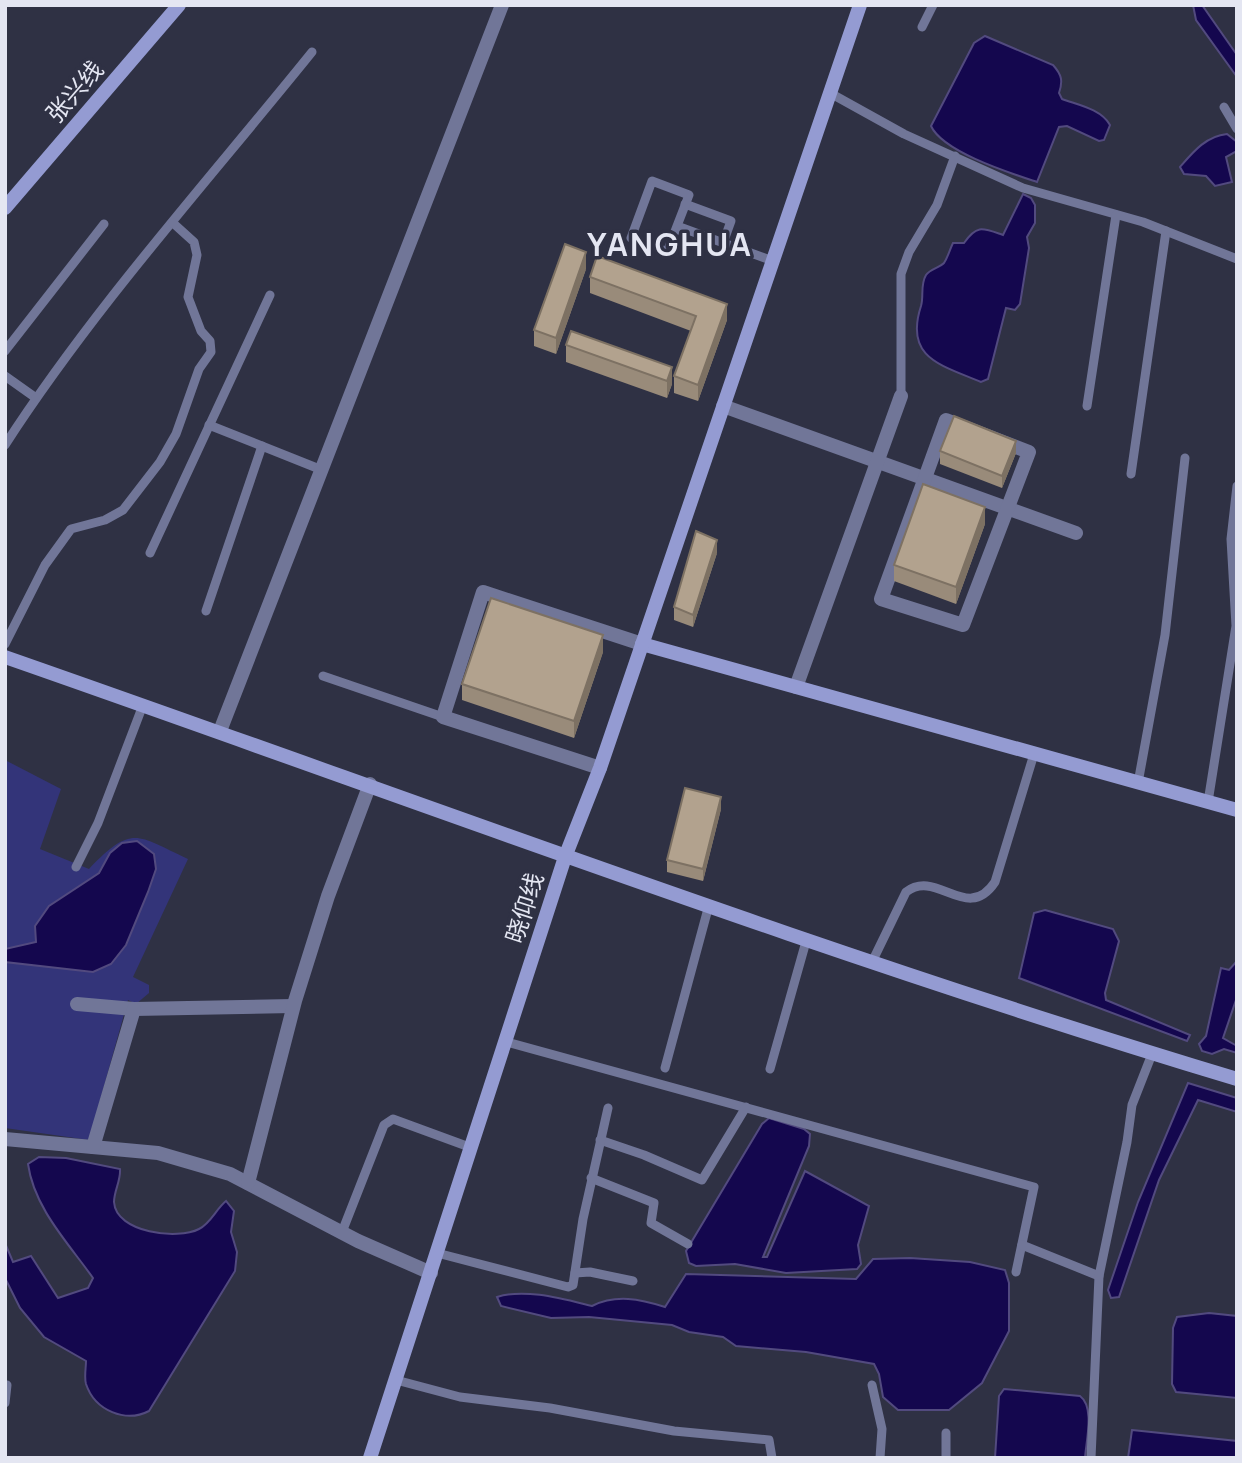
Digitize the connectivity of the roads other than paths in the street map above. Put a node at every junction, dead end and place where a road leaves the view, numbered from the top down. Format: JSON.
{"nodes":[{"id":1,"x":179,"y":5,"type":"edge"},
{"id":2,"x":502,"y":5,"type":"edge"},
{"id":3,"x":860,"y":5,"type":"edge"},
{"id":4,"x":933,"y":5,"type":"edge"},
{"id":5,"x":922,"y":27,"type":"dead end"},
{"id":6,"x":312,"y":52,"type":"dead end"},
{"id":7,"x":831,"y":93,"type":"junction"},
{"id":8,"x":1224,"y":107,"type":"dead end"},
{"id":9,"x":1237,"y":129,"type":"edge"},
{"id":10,"x":955,"y":156,"type":"junction"},
{"id":11,"x":685,"y":204,"type":"junction"},
{"id":12,"x":5,"y":208,"type":"edge"},
{"id":13,"x":1116,"y":215,"type":"junction"},
{"id":14,"x":173,"y":222,"type":"junction"},
{"id":15,"x":104,"y":224,"type":"dead end"},
{"id":16,"x":677,"y":226,"type":"junction"},
{"id":17,"x":1166,"y":231,"type":"junction"},
{"id":18,"x":723,"y":243,"type":"junction"},
{"id":19,"x":1237,"y":259,"type":"edge"},
{"id":20,"x":773,"y":261,"type":"junction"},
{"id":21,"x":270,"y":295,"type":"dead end"},
{"id":22,"x":5,"y":351,"type":"edge"},
{"id":23,"x":5,"y":376,"type":"edge"},
{"id":24,"x":901,"y":396,"type":"joint"},
{"id":25,"x":36,"y":398,"type":"junction"},
{"id":26,"x":723,"y":406,"type":"junction"},
{"id":27,"x":1087,"y":406,"type":"dead end"},
{"id":28,"x":209,"y":425,"type":"junction"},
{"id":29,"x":5,"y":445,"type":"edge"},
{"id":30,"x":262,"y":446,"type":"junction"},
{"id":31,"x":1185,"y":458,"type":"dead end"},
{"id":32,"x":877,"y":461,"type":"junction"},
{"id":33,"x":322,"y":470,"type":"junction"},
{"id":34,"x":1131,"y":474,"type":"dead end"},
{"id":35,"x":924,"y":478,"type":"junction"},
{"id":36,"x":1237,"y":486,"type":"edge"},
{"id":37,"x":1008,"y":508,"type":"junction"},
{"id":38,"x":1076,"y":533,"type":"dead end"},
{"id":39,"x":150,"y":553,"type":"dead end"},
{"id":40,"x":206,"y":611,"type":"dead end"},
{"id":41,"x":5,"y":644,"type":"edge"},
{"id":42,"x":642,"y":644,"type":"junction"},
{"id":43,"x":5,"y":657,"type":"edge"},
{"id":44,"x":323,"y":676,"type":"dead end"},
{"id":45,"x":796,"y":687,"type":"junction"},
{"id":46,"x":144,"y":705,"type":"junction"},
{"id":47,"x":443,"y":717,"type":"junction"},
{"id":48,"x":220,"y":731,"type":"junction"},
{"id":49,"x":1034,"y":754,"type":"junction"},
{"id":50,"x":600,"y":768,"type":"junction"},
{"id":51,"x":1138,"y":783,"type":"junction"},
{"id":52,"x":370,"y":784,"type":"junction"},
{"id":53,"x":1208,"y":802,"type":"junction"},
{"id":54,"x":1237,"y":810,"type":"edge"},
{"id":55,"x":565,"y":857,"type":"junction"},
{"id":56,"x":76,"y":867,"type":"dead end"},
{"id":57,"x":709,"y":905,"type":"junction"},
{"id":58,"x":807,"y":938,"type":"junction"},
{"id":59,"x":873,"y":960,"type":"junction"},
{"id":60,"x":78,"y":1004,"type":"dead end"},
{"id":61,"x":293,"y":1006,"type":"junction"},
{"id":62,"x":134,"y":1009,"type":"junction"},
{"id":63,"x":507,"y":1041,"type":"junction"},
{"id":64,"x":1152,"y":1054,"type":"junction"},
{"id":65,"x":665,"y":1068,"type":"dead end"},
{"id":66,"x":770,"y":1069,"type":"dead end"},
{"id":67,"x":1237,"y":1079,"type":"edge"},
{"id":68,"x":608,"y":1108,"type":"dead end"},
{"id":69,"x":746,"y":1108,"type":"junction"},
{"id":70,"x":5,"y":1139,"type":"edge"},
{"id":71,"x":600,"y":1140,"type":"junction"},
{"id":72,"x":93,"y":1147,"type":"junction"},
{"id":73,"x":472,"y":1148,"type":"junction"},
{"id":74,"x":591,"y":1178,"type":"junction"},
{"id":75,"x":248,"y":1183,"type":"junction"},
{"id":76,"x":342,"y":1232,"type":"junction"},
{"id":77,"x":688,"y":1244,"type":"dead end"},
{"id":78,"x":1022,"y":1245,"type":"junction"},
{"id":79,"x":437,"y":1253,"type":"junction"},
{"id":80,"x":1016,"y":1272,"type":"dead end"},
{"id":81,"x":431,"y":1273,"type":"junction"},
{"id":82,"x":575,"y":1273,"type":"junction"},
{"id":83,"x":1099,"y":1276,"type":"junction"},
{"id":84,"x":633,"y":1281,"type":"dead end"},
{"id":85,"x":396,"y":1380,"type":"junction"},
{"id":86,"x":7,"y":1385,"type":"dead end"},
{"id":87,"x":872,"y":1385,"type":"dead end"},
{"id":88,"x":5,"y":1403,"type":"edge"},
{"id":89,"x":946,"y":1433,"type":"dead end"},
{"id":90,"x":370,"y":1458,"type":"edge"},
{"id":91,"x":772,"y":1458,"type":"edge"},
{"id":92,"x":880,"y":1458,"type":"edge"},
{"id":93,"x":946,"y":1458,"type":"edge"},
{"id":94,"x":1091,"y":1458,"type":"edge"}],
"edges":[{"from":1,"to":12,"type":"street","name":"张兴线"},
{"from":2,"to":33,"type":"street"},
{"from":3,"to":7,"type":"street"},
{"from":4,"to":5,"type":"lane"},
{"from":6,"to":14,"type":"lane"},
{"from":7,"to":10,"type":"lane"},
{"from":7,"to":20,"type":"street"},
{"from":8,"to":9,"type":"lane"},
{"from":10,"to":13,"type":"lane"},
{"from":10,"to":24,"type":"lane"},
{"from":11,"to":16,"type":"lane"},
{"from":11,"to":16,"type":"lane"},
{"from":11,"to":18,"type":"lane"},
{"from":13,"to":17,"type":"lane"},
{"from":13,"to":27,"type":"lane"},
{"from":14,"to":25,"type":"lane"},
{"from":14,"to":41,"type":"lane"},
{"from":15,"to":22,"type":"lane"},
{"from":16,"to":18,"type":"lane"},
{"from":17,"to":19,"type":"lane"},
{"from":17,"to":34,"type":"lane"},
{"from":18,"to":20,"type":"lane"},
{"from":20,"to":26,"type":"street"},
{"from":21,"to":28,"type":"lane"},
{"from":23,"to":25,"type":"lane"},
{"from":24,"to":32,"type":"street"},
{"from":25,"to":29,"type":"lane"},
{"from":26,"to":32,"type":"street"},
{"from":26,"to":42,"type":"street"},
{"from":28,"to":30,"type":"lane"},
{"from":28,"to":39,"type":"lane"},
{"from":30,"to":33,"type":"lane"},
{"from":30,"to":40,"type":"lane"},
{"from":31,"to":51,"type":"lane"},
{"from":32,"to":35,"type":"street"},
{"from":32,"to":45,"type":"street"},
{"from":33,"to":48,"type":"street"},
{"from":35,"to":37,"type":"street"},
{"from":35,"to":37,"type":"street"},
{"from":35,"to":37,"type":"street"},
{"from":36,"to":53,"type":"lane"},
{"from":37,"to":38,"type":"street"},
{"from":42,"to":45,"type":"street"},
{"from":42,"to":47,"type":"street"},
{"from":42,"to":50,"type":"street"},
{"from":43,"to":46,"type":"street","name":"晓仰线"},
{"from":44,"to":47,"type":"lane"},
{"from":45,"to":49,"type":"street"},
{"from":46,"to":48,"type":"street","name":"晓仰线"},
{"from":46,"to":56,"type":"lane"},
{"from":47,"to":50,"type":"street"},
{"from":48,"to":52,"type":"street","name":"晓仰线"},
{"from":49,"to":51,"type":"street"},
{"from":49,"to":59,"type":"lane"},
{"from":50,"to":55,"type":"street"},
{"from":51,"to":53,"type":"street"},
{"from":52,"to":55,"type":"street","name":"晓仰线"},
{"from":52,"to":61,"type":"street"},
{"from":53,"to":54,"type":"street"},
{"from":55,"to":57,"type":"street"},
{"from":55,"to":63,"type":"street","name":"晓仰线"},
{"from":57,"to":58,"type":"street"},
{"from":57,"to":65,"type":"lane"},
{"from":58,"to":59,"type":"street"},
{"from":58,"to":66,"type":"lane"},
{"from":59,"to":64,"type":"street"},
{"from":60,"to":62,"type":"street"},
{"from":61,"to":62,"type":"street"},
{"from":61,"to":75,"type":"street"},
{"from":62,"to":72,"type":"street"},
{"from":63,"to":69,"type":"lane"},
{"from":63,"to":73,"type":"street","name":"晓仰线"},
{"from":64,"to":67,"type":"street"},
{"from":64,"to":83,"type":"lane"},
{"from":68,"to":71,"type":"lane"},
{"from":69,"to":71,"type":"lane"},
{"from":69,"to":78,"type":"lane"},
{"from":70,"to":72,"type":"street"},
{"from":71,"to":74,"type":"lane"},
{"from":72,"to":75,"type":"street"},
{"from":73,"to":76,"type":"lane"},
{"from":73,"to":79,"type":"street","name":"晓仰线"},
{"from":74,"to":77,"type":"lane"},
{"from":74,"to":82,"type":"lane"},
{"from":75,"to":76,"type":"street"},
{"from":76,"to":81,"type":"street"},
{"from":78,"to":80,"type":"lane"},
{"from":78,"to":83,"type":"lane"},
{"from":79,"to":81,"type":"street","name":"晓仰线"},
{"from":79,"to":82,"type":"lane"},
{"from":81,"to":85,"type":"street","name":"晓仰线"},
{"from":82,"to":84,"type":"lane"},
{"from":83,"to":94,"type":"lane"},
{"from":85,"to":90,"type":"street","name":"晓仰线"},
{"from":85,"to":91,"type":"lane"},
{"from":86,"to":88,"type":"lane"},
{"from":87,"to":92,"type":"lane"},
{"from":89,"to":93,"type":"lane"}]}
